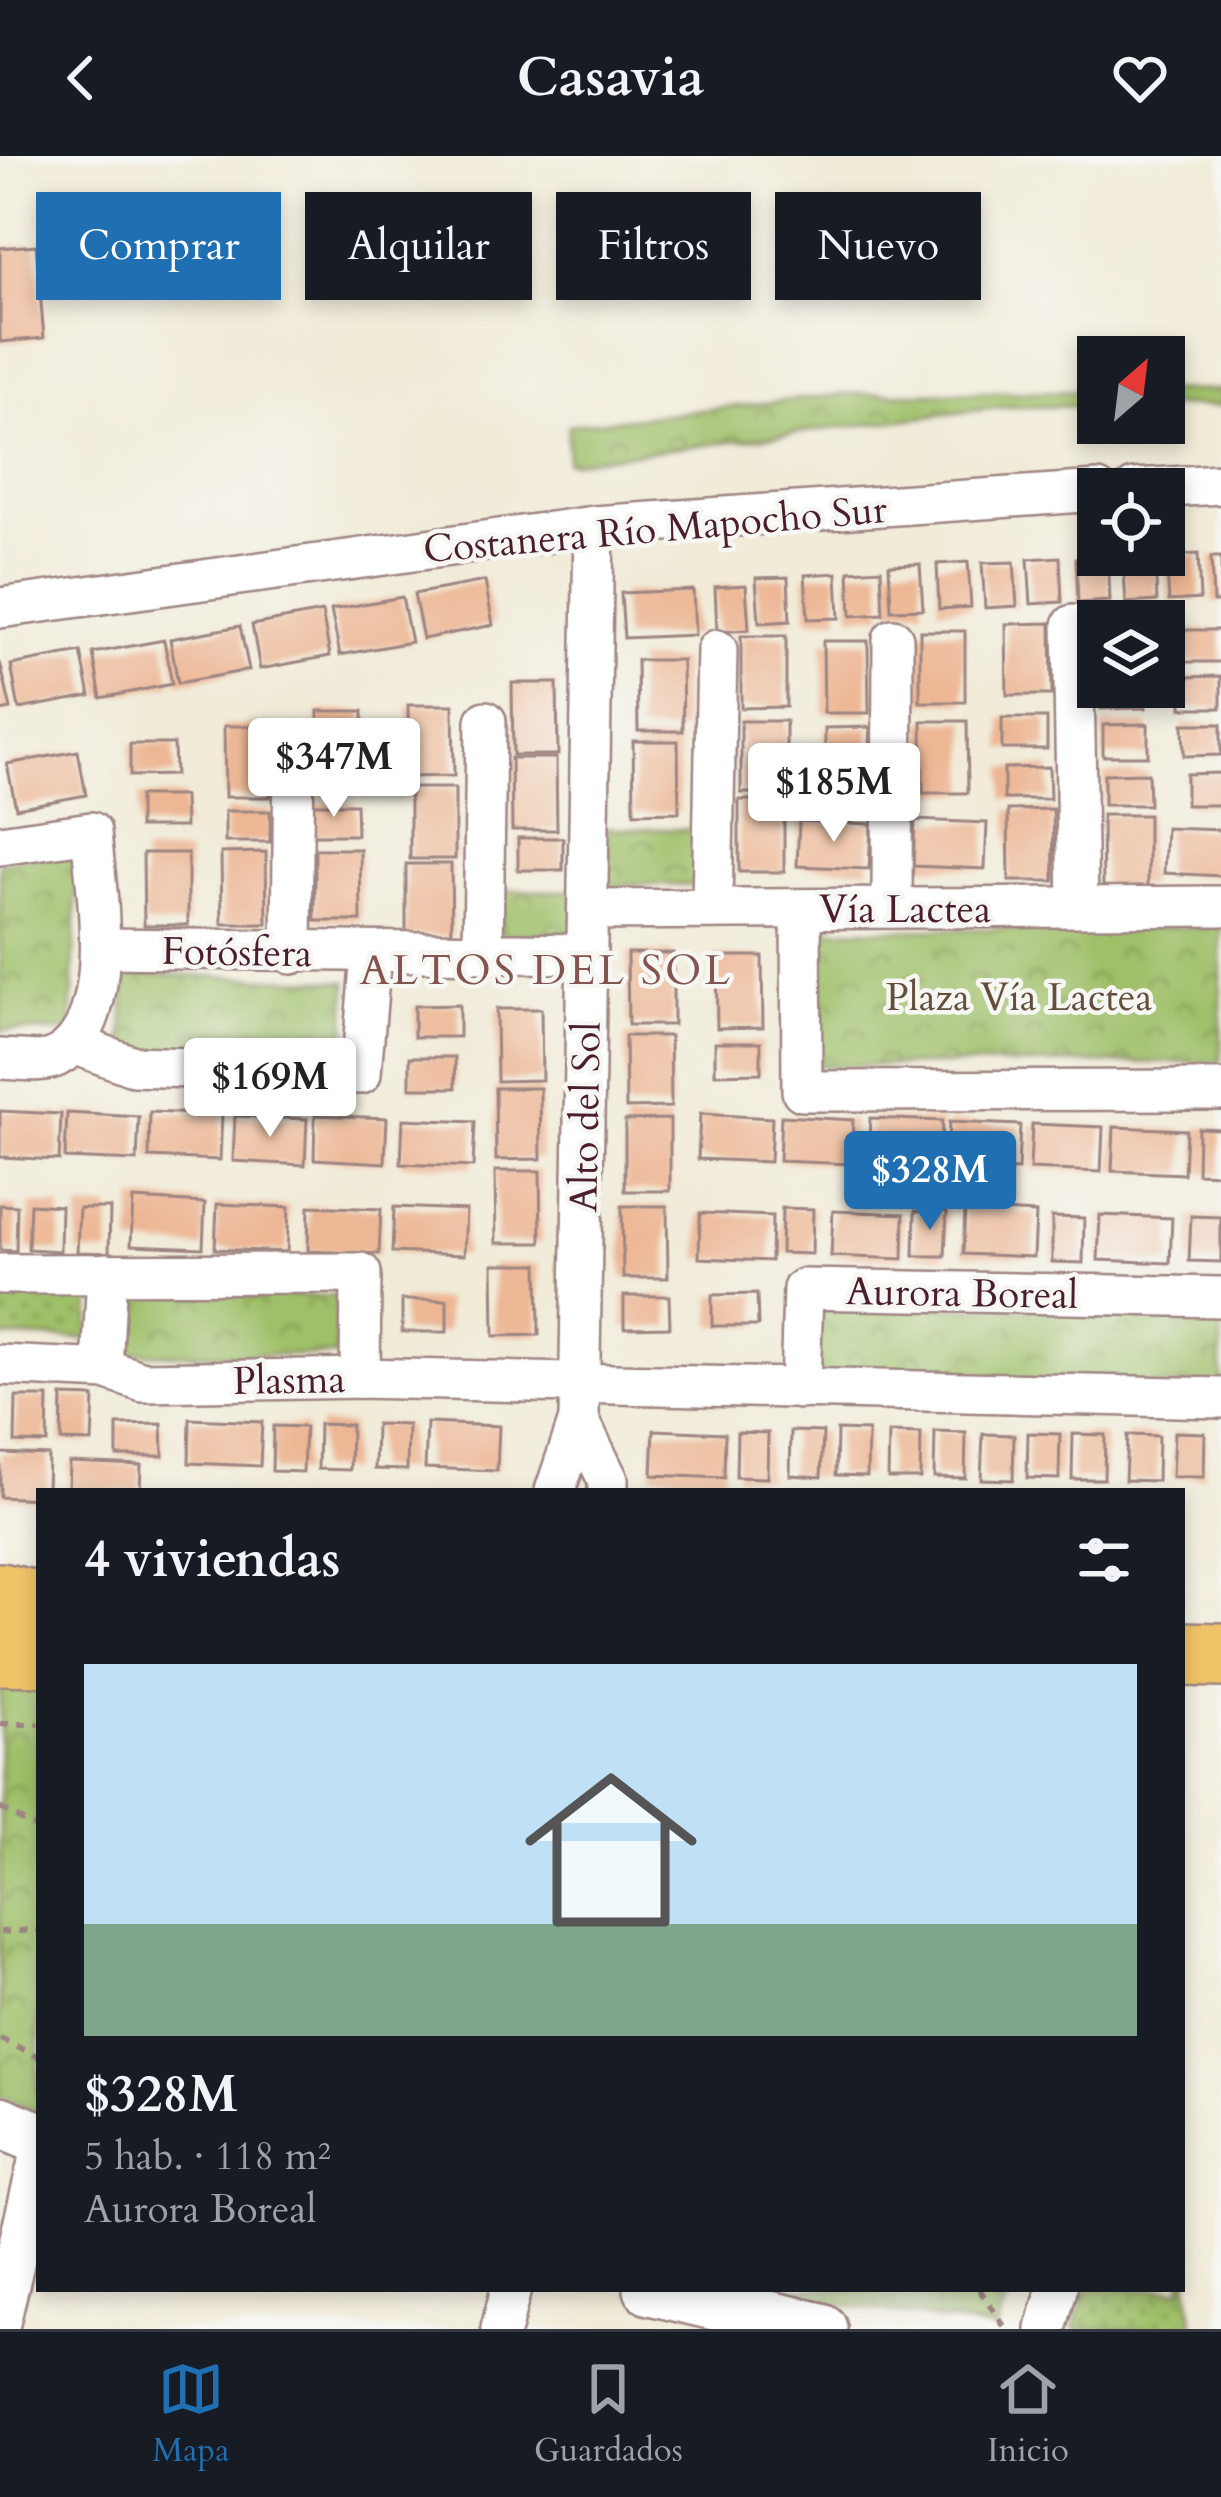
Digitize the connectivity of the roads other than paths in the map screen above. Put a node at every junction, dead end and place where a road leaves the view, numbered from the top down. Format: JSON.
{"nodes":[{"id":1,"x":1221,"y":484,"type":"edge"},
{"id":2,"x":1185,"y":486,"type":"edge"},
{"id":3,"x":1077,"y":492,"type":"edge"},
{"id":4,"x":594,"y":526,"type":"junction"},
{"id":5,"x":0,"y":608,"type":"edge"},
{"id":6,"x":1073,"y":625,"type":"dead end"},
{"id":7,"x":893,"y":640,"type":"dead end"},
{"id":8,"x":717,"y":650,"type":"dead end"},
{"id":9,"x":486,"y":722,"type":"dead end"},
{"id":10,"x":294,"y":742,"type":"dead end"},
{"id":11,"x":0,"y":845,"type":"edge"},
{"id":12,"x":1221,"y":906,"type":"edge"},
{"id":13,"x":1078,"y":907,"type":"junction"},
{"id":14,"x":892,"y":908,"type":"junction"},
{"id":15,"x":712,"y":909,"type":"junction"},
{"id":16,"x":801,"y":909,"type":"junction"},
{"id":17,"x":588,"y":910,"type":"junction"},
{"id":18,"x":102,"y":948,"type":"junction"},
{"id":19,"x":483,"y":953,"type":"junction"},
{"id":20,"x":292,"y":954,"type":"junction"},
{"id":21,"x":371,"y":954,"type":"junction"},
{"id":22,"x":587,"y":954,"type":"junction"},
{"id":23,"x":74,"y":1044,"type":"junction"},
{"id":24,"x":0,"y":1059,"type":"edge"},
{"id":25,"x":1221,"y":1090,"type":"edge"},
{"id":26,"x":107,"y":1273,"type":"junction"},
{"id":27,"x":0,"y":1274,"type":"edge"},
{"id":28,"x":1221,"y":1297,"type":"edge"},
{"id":29,"x":0,"y":1365,"type":"edge"},
{"id":30,"x":102,"y":1370,"type":"junction"},
{"id":31,"x":359,"y":1378,"type":"junction"},
{"id":32,"x":800,"y":1389,"type":"junction"},
{"id":33,"x":1221,"y":1397,"type":"edge"},
{"id":34,"x":580,"y":1402,"type":"junction"},
{"id":35,"x":556,"y":1488,"type":"edge"},
{"id":36,"x":608,"y":1488,"type":"edge"},
{"id":37,"x":0,"y":1595,"type":"edge"},
{"id":38,"x":36,"y":1603,"type":"edge"},
{"id":39,"x":0,"y":1653,"type":"edge"},
{"id":40,"x":36,"y":1654,"type":"edge"},
{"id":41,"x":1185,"y":1654,"type":"edge"},
{"id":42,"x":1221,"y":1655,"type":"edge"},
{"id":43,"x":0,"y":2122,"type":"edge"},
{"id":44,"x":36,"y":2137,"type":"edge"},
{"id":45,"x":36,"y":2171,"type":"edge"},
{"id":46,"x":510,"y":2292,"type":"edge"},
{"id":47,"x":662,"y":2292,"type":"edge"},
{"id":48,"x":1057,"y":2292,"type":"edge"},
{"id":49,"x":0,"y":2323,"type":"edge"},
{"id":50,"x":808,"y":2328,"type":"edge"},
{"id":51,"x":501,"y":2329,"type":"edge"},
{"id":52,"x":1046,"y":2329,"type":"edge"}],
"edges":[{"from":1,"to":2,"type":"street"},
{"from":3,"to":4,"type":"street","name":"Costanera Río Mapocho Sur"},
{"from":4,"to":5,"type":"street","name":"Costanera Río Mapocho Sur"},
{"from":4,"to":17,"type":"street","name":"Alto del Sol"},
{"from":6,"to":13,"type":"street"},
{"from":7,"to":14,"type":"street"},
{"from":8,"to":15,"type":"street"},
{"from":9,"to":19,"type":"street"},
{"from":10,"to":20,"type":"street"},
{"from":11,"to":18,"type":"street"},
{"from":12,"to":13,"type":"street","name":"Vía Lactea"},
{"from":13,"to":14,"type":"street","name":"Vía Lactea"},
{"from":14,"to":16,"type":"street","name":"Vía Lactea"},
{"from":15,"to":16,"type":"street","name":"Vía Lactea"},
{"from":15,"to":17,"type":"street","name":"Vía Lactea"},
{"from":16,"to":25,"type":"street"},
{"from":17,"to":22,"type":"street","name":"Alto del Sol"},
{"from":18,"to":20,"type":"street","name":"Fotósfera"},
{"from":18,"to":23,"type":"street"},
{"from":19,"to":21,"type":"street","name":"Fotósfera"},
{"from":19,"to":22,"type":"street","name":"Fotósfera"},
{"from":20,"to":21,"type":"street","name":"Fotósfera"},
{"from":21,"to":23,"type":"street"},
{"from":22,"to":34,"type":"street","name":"Alto del Sol"},
{"from":23,"to":24,"type":"street"},
{"from":26,"to":27,"type":"street"},
{"from":26,"to":30,"type":"street"},
{"from":26,"to":31,"type":"street"},
{"from":28,"to":32,"type":"street","name":"Aurora Boreal"},
{"from":29,"to":30,"type":"street","name":"Plasma"},
{"from":30,"to":31,"type":"street","name":"Plasma"},
{"from":31,"to":34,"type":"street","name":"Plasma"},
{"from":32,"to":33,"type":"street"},
{"from":32,"to":34,"type":"street"},
{"from":34,"to":35,"type":"street","name":"Alto del Sol"},
{"from":34,"to":36,"type":"street","name":"Alto del Sol"},
{"from":37,"to":38,"type":"main road"},
{"from":39,"to":40,"type":"main road"},
{"from":41,"to":42,"type":"main road"},
{"from":43,"to":44,"type":"street"},
{"from":45,"to":49,"type":"street"},
{"from":46,"to":51,"type":"street"},
{"from":47,"to":50,"type":"street"},
{"from":48,"to":52,"type":"street"}]}
